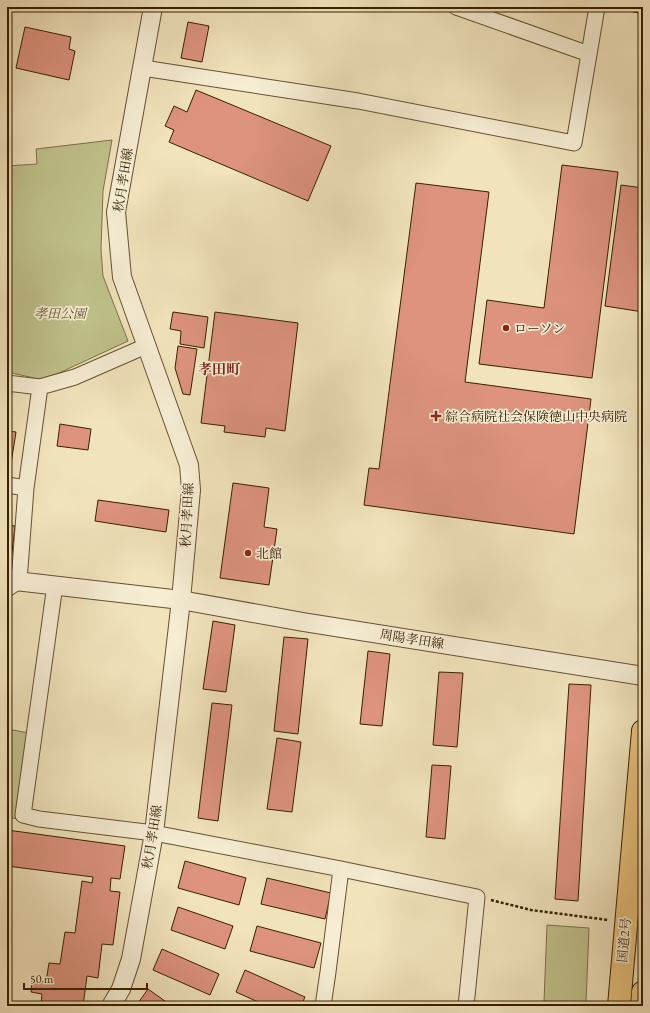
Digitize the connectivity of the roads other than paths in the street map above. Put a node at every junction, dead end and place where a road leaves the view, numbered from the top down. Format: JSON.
{"nodes":[{"id":1,"x":153,"y":7,"type":"edge"},
{"id":2,"x":456,"y":7,"type":"edge"},
{"id":3,"x":597,"y":7,"type":"edge"},
{"id":4,"x":588,"y":54,"type":"junction"},
{"id":5,"x":143,"y":68,"type":"junction"},
{"id":6,"x":146,"y":346,"type":"junction"},
{"id":7,"x":7,"y":383,"type":"edge"},
{"id":8,"x":40,"y":387,"type":"junction"},
{"id":9,"x":7,"y":485,"type":"edge"},
{"id":10,"x":26,"y":488,"type":"junction"},
{"id":11,"x":11,"y":583,"type":"edge"},
{"id":12,"x":55,"y":585,"type":"junction"},
{"id":13,"x":181,"y":600,"type":"junction"},
{"id":14,"x":643,"y":676,"type":"edge"},
{"id":15,"x":643,"y":731,"type":"edge"},
{"id":16,"x":154,"y":833,"type":"junction"},
{"id":17,"x":341,"y":869,"type":"junction"},
{"id":18,"x":643,"y":992,"type":"edge"},
{"id":19,"x":111,"y":1006,"type":"edge"},
{"id":20,"x":323,"y":1006,"type":"edge"},
{"id":21,"x":466,"y":1006,"type":"edge"},
{"id":22,"x":619,"y":1006,"type":"edge"},
{"id":23,"x":642,"y":1006,"type":"edge"}],
"edges":[{"from":1,"to":5,"type":"street","name":"秋月孝田線"},
{"from":2,"to":4,"type":"street"},
{"from":3,"to":4,"type":"street"},
{"from":4,"to":5,"type":"street"},
{"from":5,"to":6,"type":"street","name":"秋月孝田線"},
{"from":6,"to":8,"type":"street"},
{"from":6,"to":13,"type":"street","name":"秋月孝田線"},
{"from":7,"to":8,"type":"street"},
{"from":8,"to":10,"type":"street"},
{"from":9,"to":10,"type":"street"},
{"from":10,"to":11,"type":"street"},
{"from":11,"to":12,"type":"street","name":"周陽孝田線"},
{"from":12,"to":13,"type":"street","name":"周陽孝田線"},
{"from":12,"to":16,"type":"street"},
{"from":13,"to":14,"type":"street","name":"周陽孝田線"},
{"from":13,"to":16,"type":"street","name":"秋月孝田線"},
{"from":15,"to":22,"type":"highway","name":"国道2号"},
{"from":16,"to":17,"type":"street"},
{"from":16,"to":19,"type":"street","name":"秋月孝田線"},
{"from":17,"to":20,"type":"street"},
{"from":17,"to":21,"type":"street"},
{"from":18,"to":23,"type":"highway"}]}
